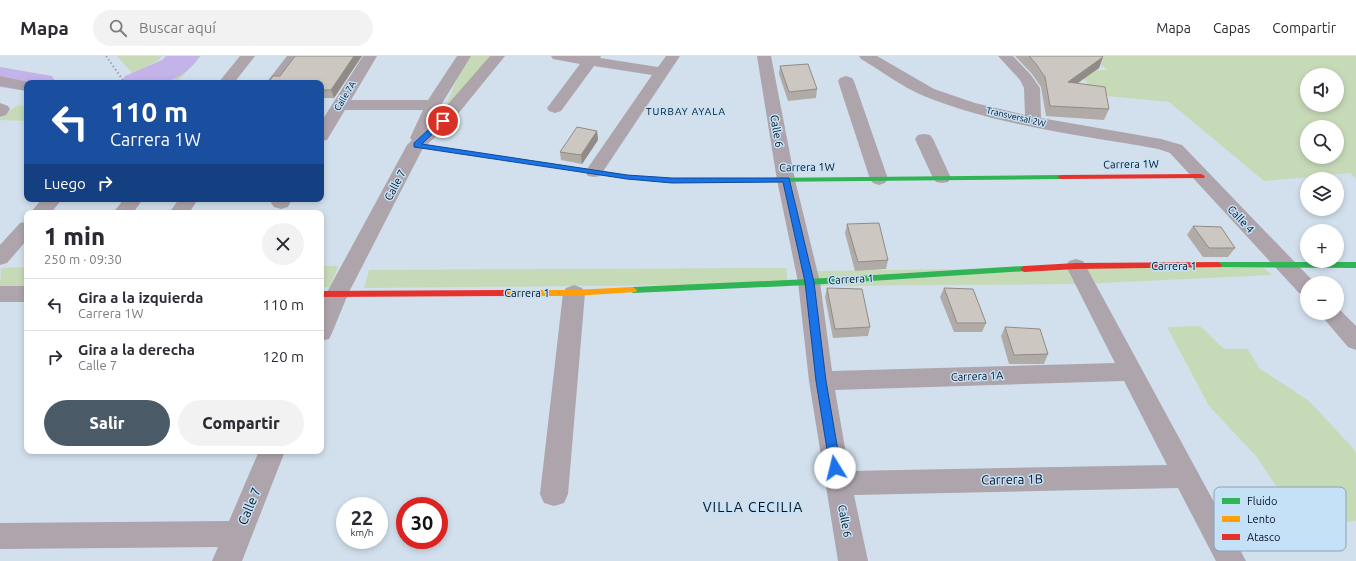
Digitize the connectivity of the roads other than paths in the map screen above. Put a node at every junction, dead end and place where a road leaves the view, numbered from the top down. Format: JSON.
{"nodes":[{"id":1,"x":248,"y":56,"type":"edge"},
{"id":2,"x":295,"y":56,"type":"edge"},
{"id":3,"x":370,"y":56,"type":"edge"},
{"id":4,"x":464,"y":56,"type":"edge"},
{"id":5,"x":498,"y":56,"type":"edge"},
{"id":6,"x":558,"y":56,"type":"edge"},
{"id":7,"x":673,"y":56,"type":"edge"},
{"id":8,"x":764,"y":56,"type":"edge"},
{"id":9,"x":866,"y":56,"type":"edge"},
{"id":10,"x":1005,"y":56,"type":"edge"},
{"id":11,"x":592,"y":58,"type":"edge"},
{"id":12,"x":662,"y":72,"type":"junction"},
{"id":13,"x":228,"y":80,"type":"edge"},
{"id":14,"x":276,"y":80,"type":"edge"},
{"id":15,"x":0,"y":81,"type":"edge"},
{"id":16,"x":846,"y":81,"type":"dead end"},
{"id":17,"x":24,"y":85,"type":"edge"},
{"id":18,"x":340,"y":105,"type":"junction"},
{"id":19,"x":433,"y":105,"type":"junction"},
{"id":20,"x":555,"y":108,"type":"dead end"},
{"id":21,"x":1033,"y":122,"type":"junction"},
{"id":22,"x":324,"y":131,"type":"edge"},
{"id":23,"x":924,"y":139,"type":"dead end"},
{"id":24,"x":416,"y":145,"type":"junction"},
{"id":25,"x":1176,"y":149,"type":"joint"},
{"id":26,"x":594,"y":172,"type":"junction"},
{"id":27,"x":1201,"y":176,"type":"junction"},
{"id":28,"x":942,"y":178,"type":"junction"},
{"id":29,"x":878,"y":179,"type":"junction"},
{"id":30,"x":786,"y":180,"type":"junction"},
{"id":31,"x":50,"y":202,"type":"edge"},
{"id":32,"x":132,"y":202,"type":"edge"},
{"id":33,"x":43,"y":210,"type":"edge"},
{"id":34,"x":125,"y":210,"type":"edge"},
{"id":35,"x":24,"y":231,"type":"edge"},
{"id":36,"x":0,"y":258,"type":"edge"},
{"id":37,"x":1285,"y":265,"type":"junction"},
{"id":38,"x":1356,"y":265,"type":"edge"},
{"id":39,"x":1076,"y":266,"type":"junction"},
{"id":40,"x":1300,"y":281,"type":"edge"},
{"id":41,"x":809,"y":282,"type":"junction"},
{"id":42,"x":574,"y":293,"type":"junction"},
{"id":43,"x":0,"y":294,"type":"edge"},
{"id":44,"x":24,"y":294,"type":"edge"},
{"id":45,"x":329,"y":294,"type":"edge"},
{"id":46,"x":324,"y":318,"type":"edge"},
{"id":47,"x":1336,"y":320,"type":"edge"},
{"id":48,"x":1356,"y":341,"type":"edge"},
{"id":49,"x":1132,"y":372,"type":"junction"},
{"id":50,"x":821,"y":381,"type":"junction"},
{"id":51,"x":271,"y":454,"type":"edge"},
{"id":52,"x":1186,"y":476,"type":"junction"},
{"id":53,"x":838,"y":483,"type":"junction"},
{"id":54,"x":554,"y":494,"type":"dead end"},
{"id":55,"x":1214,"y":529,"type":"edge"},
{"id":56,"x":238,"y":534,"type":"junction"},
{"id":57,"x":0,"y":536,"type":"edge"},
{"id":58,"x":1226,"y":551,"type":"edge"},
{"id":59,"x":226,"y":561,"type":"edge"},
{"id":60,"x":853,"y":561,"type":"edge"},
{"id":61,"x":1231,"y":561,"type":"edge"}],
"edges":[{"from":1,"to":13,"type":"street"},
{"from":2,"to":14,"type":"street"},
{"from":3,"to":18,"type":"street","name":"Calle 7A"},
{"from":4,"to":19,"type":"street"},
{"from":5,"to":24,"type":"street","name":"Calle 7"},
{"from":6,"to":11,"type":"street"},
{"from":7,"to":12,"type":"street"},
{"from":8,"to":30,"type":"street","name":"Calle 6"},
{"from":9,"to":21,"type":"street","name":"Transversal 2W"},
{"from":10,"to":21,"type":"street"},
{"from":11,"to":12,"type":"street"},
{"from":11,"to":20,"type":"street"},
{"from":12,"to":26,"type":"street"},
{"from":15,"to":17,"type":"street"},
{"from":16,"to":29,"type":"street"},
{"from":18,"to":19,"type":"street"},
{"from":18,"to":22,"type":"street","name":"Calle 7A"},
{"from":19,"to":24,"type":"street"},
{"from":21,"to":25,"type":"street","name":"Transversal 2W"},
{"from":23,"to":28,"type":"street"},
{"from":24,"to":26,"type":"street","name":"Carrera 1W"},
{"from":24,"to":45,"type":"street","name":"Calle 7"},
{"from":25,"to":27,"type":"street","name":"Calle 4"},
{"from":26,"to":30,"type":"street","name":"Carrera 1W"},
{"from":27,"to":28,"type":"street","name":"Carrera 1W"},
{"from":27,"to":37,"type":"street","name":"Calle 4"},
{"from":28,"to":29,"type":"street","name":"Carrera 1W"},
{"from":29,"to":30,"type":"street","name":"Carrera 1W"},
{"from":30,"to":41,"type":"street","name":"Calle 6"},
{"from":31,"to":33,"type":"street"},
{"from":32,"to":34,"type":"street"},
{"from":35,"to":36,"type":"street"},
{"from":37,"to":38,"type":"street","name":"Carrera 1"},
{"from":37,"to":39,"type":"street","name":"Carrera 1"},
{"from":37,"to":40,"type":"street","name":"Calle 4"},
{"from":39,"to":41,"type":"street","name":"Carrera 1"},
{"from":39,"to":49,"type":"street"},
{"from":41,"to":42,"type":"street","name":"Carrera 1"},
{"from":41,"to":50,"type":"street","name":"Calle 6"},
{"from":42,"to":45,"type":"street","name":"Carrera 1"},
{"from":42,"to":54,"type":"street"},
{"from":43,"to":44,"type":"street"},
{"from":45,"to":46,"type":"street","name":"Calle 7"},
{"from":47,"to":48,"type":"street"},
{"from":49,"to":50,"type":"street","name":"Carrera 1A"},
{"from":49,"to":52,"type":"street"},
{"from":50,"to":53,"type":"street","name":"Calle 6"},
{"from":51,"to":56,"type":"street","name":"Calle 7"},
{"from":52,"to":53,"type":"street","name":"Carrera 1B"},
{"from":52,"to":55,"type":"street"},
{"from":53,"to":60,"type":"street","name":"Calle 6"},
{"from":56,"to":57,"type":"street"},
{"from":56,"to":59,"type":"street","name":"Calle 7"},
{"from":58,"to":61,"type":"street"}]}
